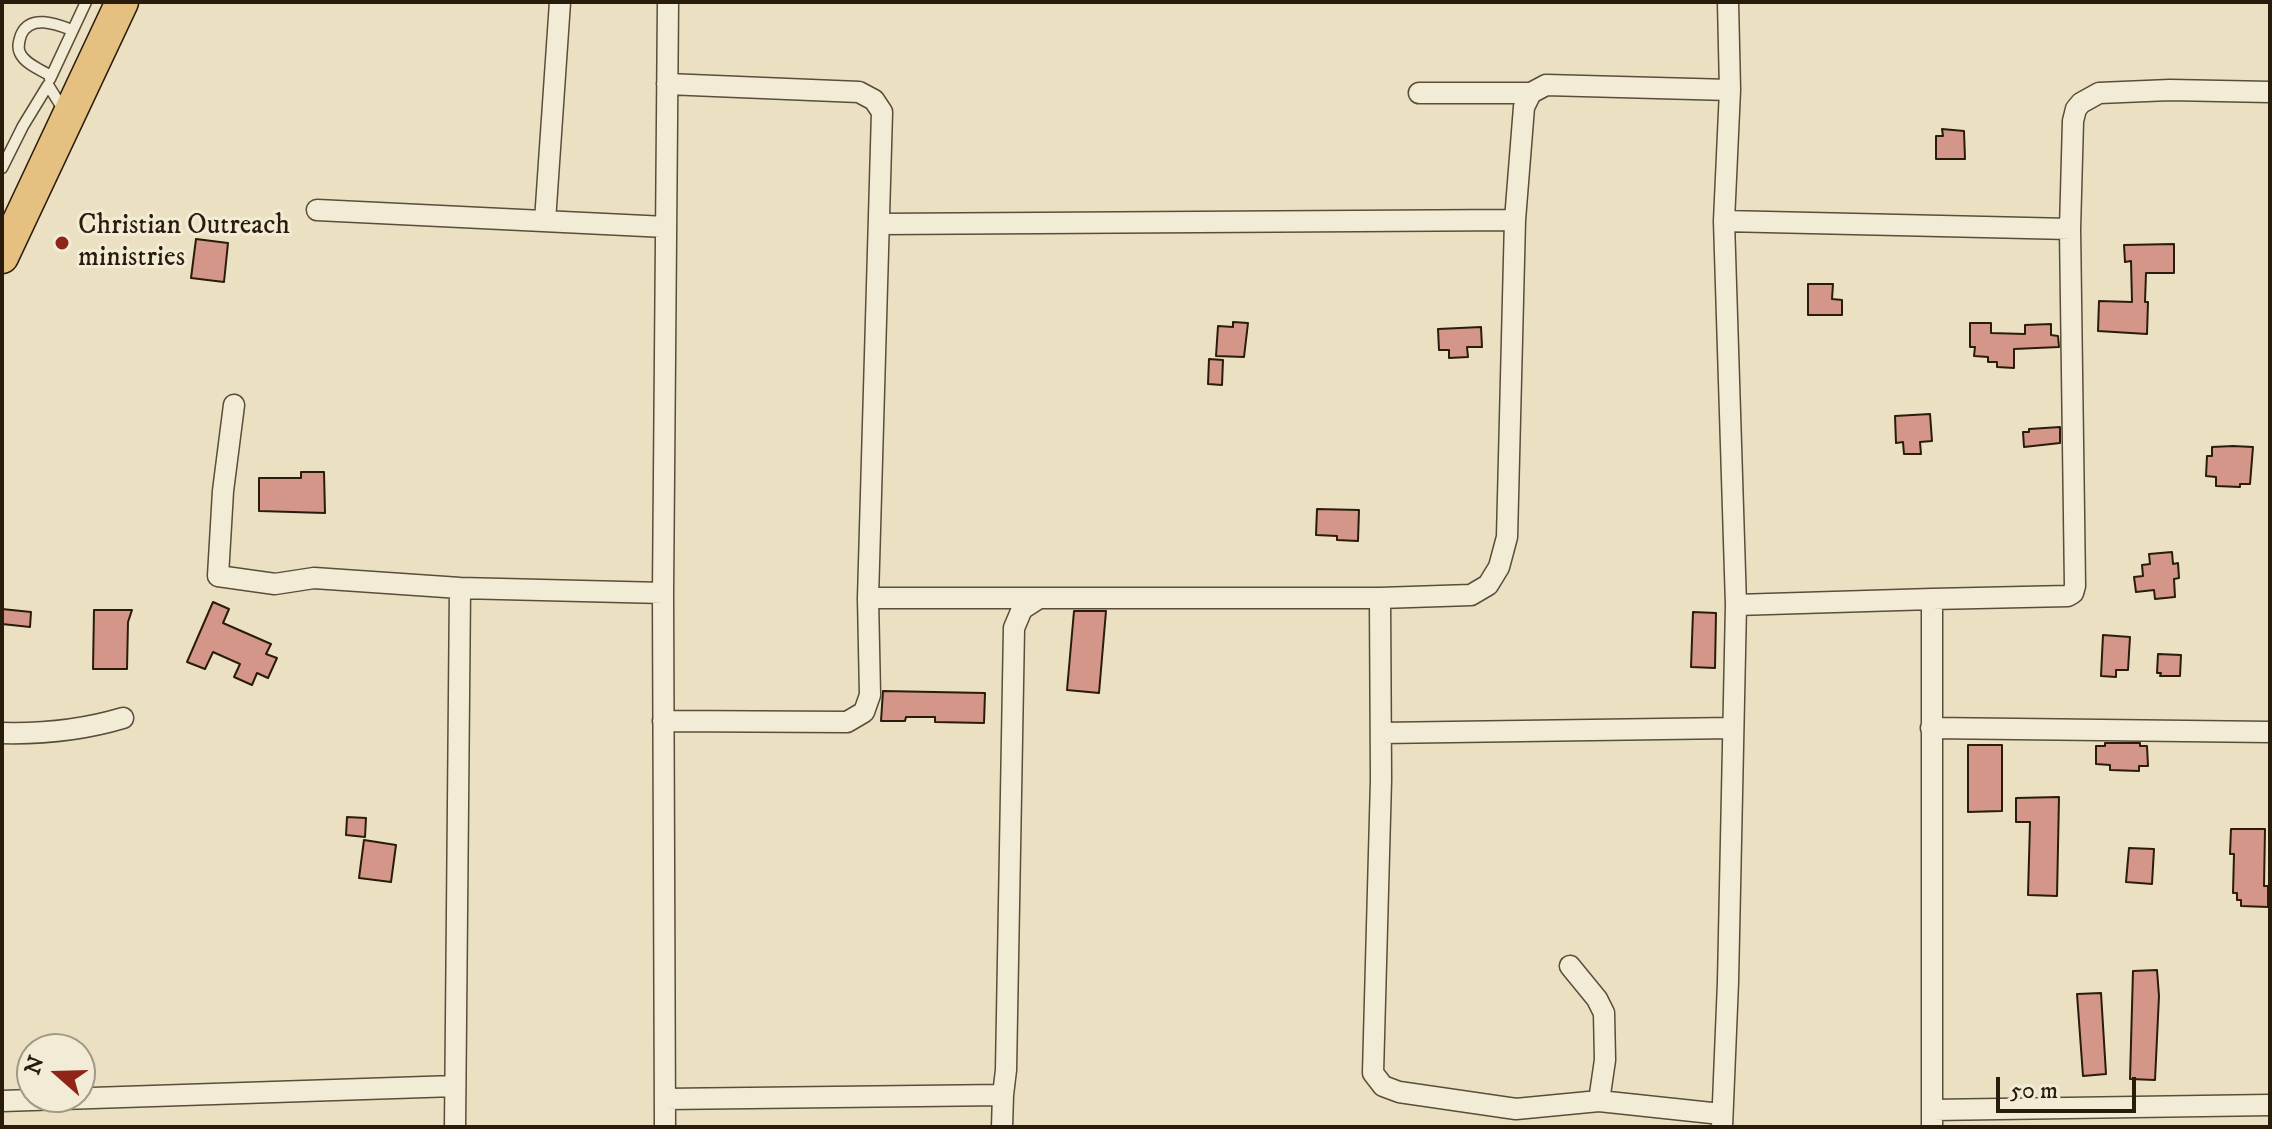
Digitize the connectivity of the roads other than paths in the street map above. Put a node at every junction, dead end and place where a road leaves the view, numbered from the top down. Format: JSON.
{"nodes":[{"id":1,"x":86,"y":2,"type":"edge"},
{"id":2,"x":122,"y":2,"type":"edge"},
{"id":3,"x":560,"y":2,"type":"edge"},
{"id":4,"x":668,"y":2,"type":"edge"},
{"id":5,"x":1728,"y":2,"type":"edge"},
{"id":6,"x":72,"y":30,"type":"junction"},
{"id":7,"x":49,"y":81,"type":"junction"},
{"id":8,"x":667,"y":84,"type":"junction"},
{"id":9,"x":1730,"y":90,"type":"junction"},
{"id":10,"x":2270,"y":92,"type":"edge"},
{"id":11,"x":1419,"y":93,"type":"dead end"},
{"id":12,"x":1531,"y":93,"type":"junction"},
{"id":13,"x":67,"y":118,"type":"junction"},
{"id":14,"x":2,"y":168,"type":"edge"},
{"id":15,"x":317,"y":210,"type":"dead end"},
{"id":16,"x":1515,"y":220,"type":"junction"},
{"id":17,"x":10,"y":221,"type":"edge"},
{"id":18,"x":545,"y":221,"type":"junction"},
{"id":19,"x":1724,"y":221,"type":"junction"},
{"id":20,"x":880,"y":224,"type":"junction"},
{"id":21,"x":666,"y":227,"type":"junction"},
{"id":22,"x":2070,"y":229,"type":"junction"},
{"id":23,"x":2,"y":257,"type":"edge"},
{"id":24,"x":234,"y":405,"type":"dead end"},
{"id":25,"x":460,"y":588,"type":"junction"},
{"id":26,"x":663,"y":593,"type":"junction"},
{"id":27,"x":868,"y":598,"type":"junction"},
{"id":28,"x":1039,"y":598,"type":"junction"},
{"id":29,"x":1380,"y":598,"type":"junction"},
{"id":30,"x":1932,"y":599,"type":"junction"},
{"id":31,"x":1736,"y":605,"type":"junction"},
{"id":32,"x":123,"y":718,"type":"dead end"},
{"id":33,"x":663,"y":721,"type":"junction"},
{"id":34,"x":1732,"y":728,"type":"junction"},
{"id":35,"x":1931,"y":728,"type":"junction"},
{"id":36,"x":2270,"y":732,"type":"edge"},
{"id":37,"x":2,"y":733,"type":"edge"},
{"id":38,"x":1381,"y":733,"type":"junction"},
{"id":39,"x":1570,"y":966,"type":"dead end"},
{"id":40,"x":455,"y":1086,"type":"junction"},
{"id":41,"x":1003,"y":1095,"type":"junction"},
{"id":42,"x":665,"y":1099,"type":"junction"},
{"id":43,"x":2,"y":1101,"type":"edge"},
{"id":44,"x":1599,"y":1101,"type":"junction"},
{"id":45,"x":2270,"y":1105,"type":"edge"},
{"id":46,"x":1515,"y":1118,"type":"edge"},
{"id":47,"x":1932,"y":1118,"type":"edge"},
{"id":48,"x":1721,"y":1120,"type":"edge"},
{"id":49,"x":455,"y":1127,"type":"edge"},
{"id":50,"x":665,"y":1127,"type":"edge"},
{"id":51,"x":1002,"y":1127,"type":"edge"}],
"edges":[{"from":1,"to":6,"type":"lane"},
{"from":2,"to":13,"type":"highway"},
{"from":3,"to":18,"type":"street"},
{"from":4,"to":8,"type":"street"},
{"from":5,"to":9,"type":"street"},
{"from":6,"to":7,"type":"lane"},
{"from":6,"to":7,"type":"lane"},
{"from":7,"to":13,"type":"lane"},
{"from":7,"to":14,"type":"lane"},
{"from":8,"to":20,"type":"street"},
{"from":8,"to":21,"type":"street"},
{"from":9,"to":12,"type":"street"},
{"from":9,"to":19,"type":"street"},
{"from":10,"to":22,"type":"street"},
{"from":11,"to":12,"type":"street"},
{"from":12,"to":16,"type":"street"},
{"from":13,"to":17,"type":"highway"},
{"from":15,"to":18,"type":"street"},
{"from":16,"to":20,"type":"street"},
{"from":16,"to":29,"type":"street"},
{"from":17,"to":23,"type":"highway"},
{"from":18,"to":21,"type":"street"},
{"from":19,"to":22,"type":"street"},
{"from":19,"to":31,"type":"street"},
{"from":20,"to":27,"type":"street"},
{"from":21,"to":26,"type":"street"},
{"from":22,"to":30,"type":"street"},
{"from":24,"to":25,"type":"street"},
{"from":25,"to":26,"type":"street"},
{"from":25,"to":40,"type":"street"},
{"from":26,"to":33,"type":"street"},
{"from":27,"to":28,"type":"street"},
{"from":27,"to":33,"type":"street"},
{"from":28,"to":29,"type":"street"},
{"from":28,"to":41,"type":"street"},
{"from":29,"to":38,"type":"street"},
{"from":30,"to":31,"type":"street"},
{"from":30,"to":35,"type":"street"},
{"from":31,"to":34,"type":"street"},
{"from":32,"to":37,"type":"street"},
{"from":33,"to":42,"type":"street"},
{"from":34,"to":38,"type":"street"},
{"from":34,"to":48,"type":"street"},
{"from":35,"to":36,"type":"street"},
{"from":35,"to":47,"type":"street"},
{"from":38,"to":46,"type":"street"},
{"from":39,"to":44,"type":"street"},
{"from":40,"to":43,"type":"street"},
{"from":40,"to":49,"type":"street"},
{"from":41,"to":42,"type":"street"},
{"from":41,"to":51,"type":"street"},
{"from":42,"to":50,"type":"street"},
{"from":44,"to":46,"type":"street"},
{"from":44,"to":48,"type":"street"},
{"from":45,"to":47,"type":"street"}]}
